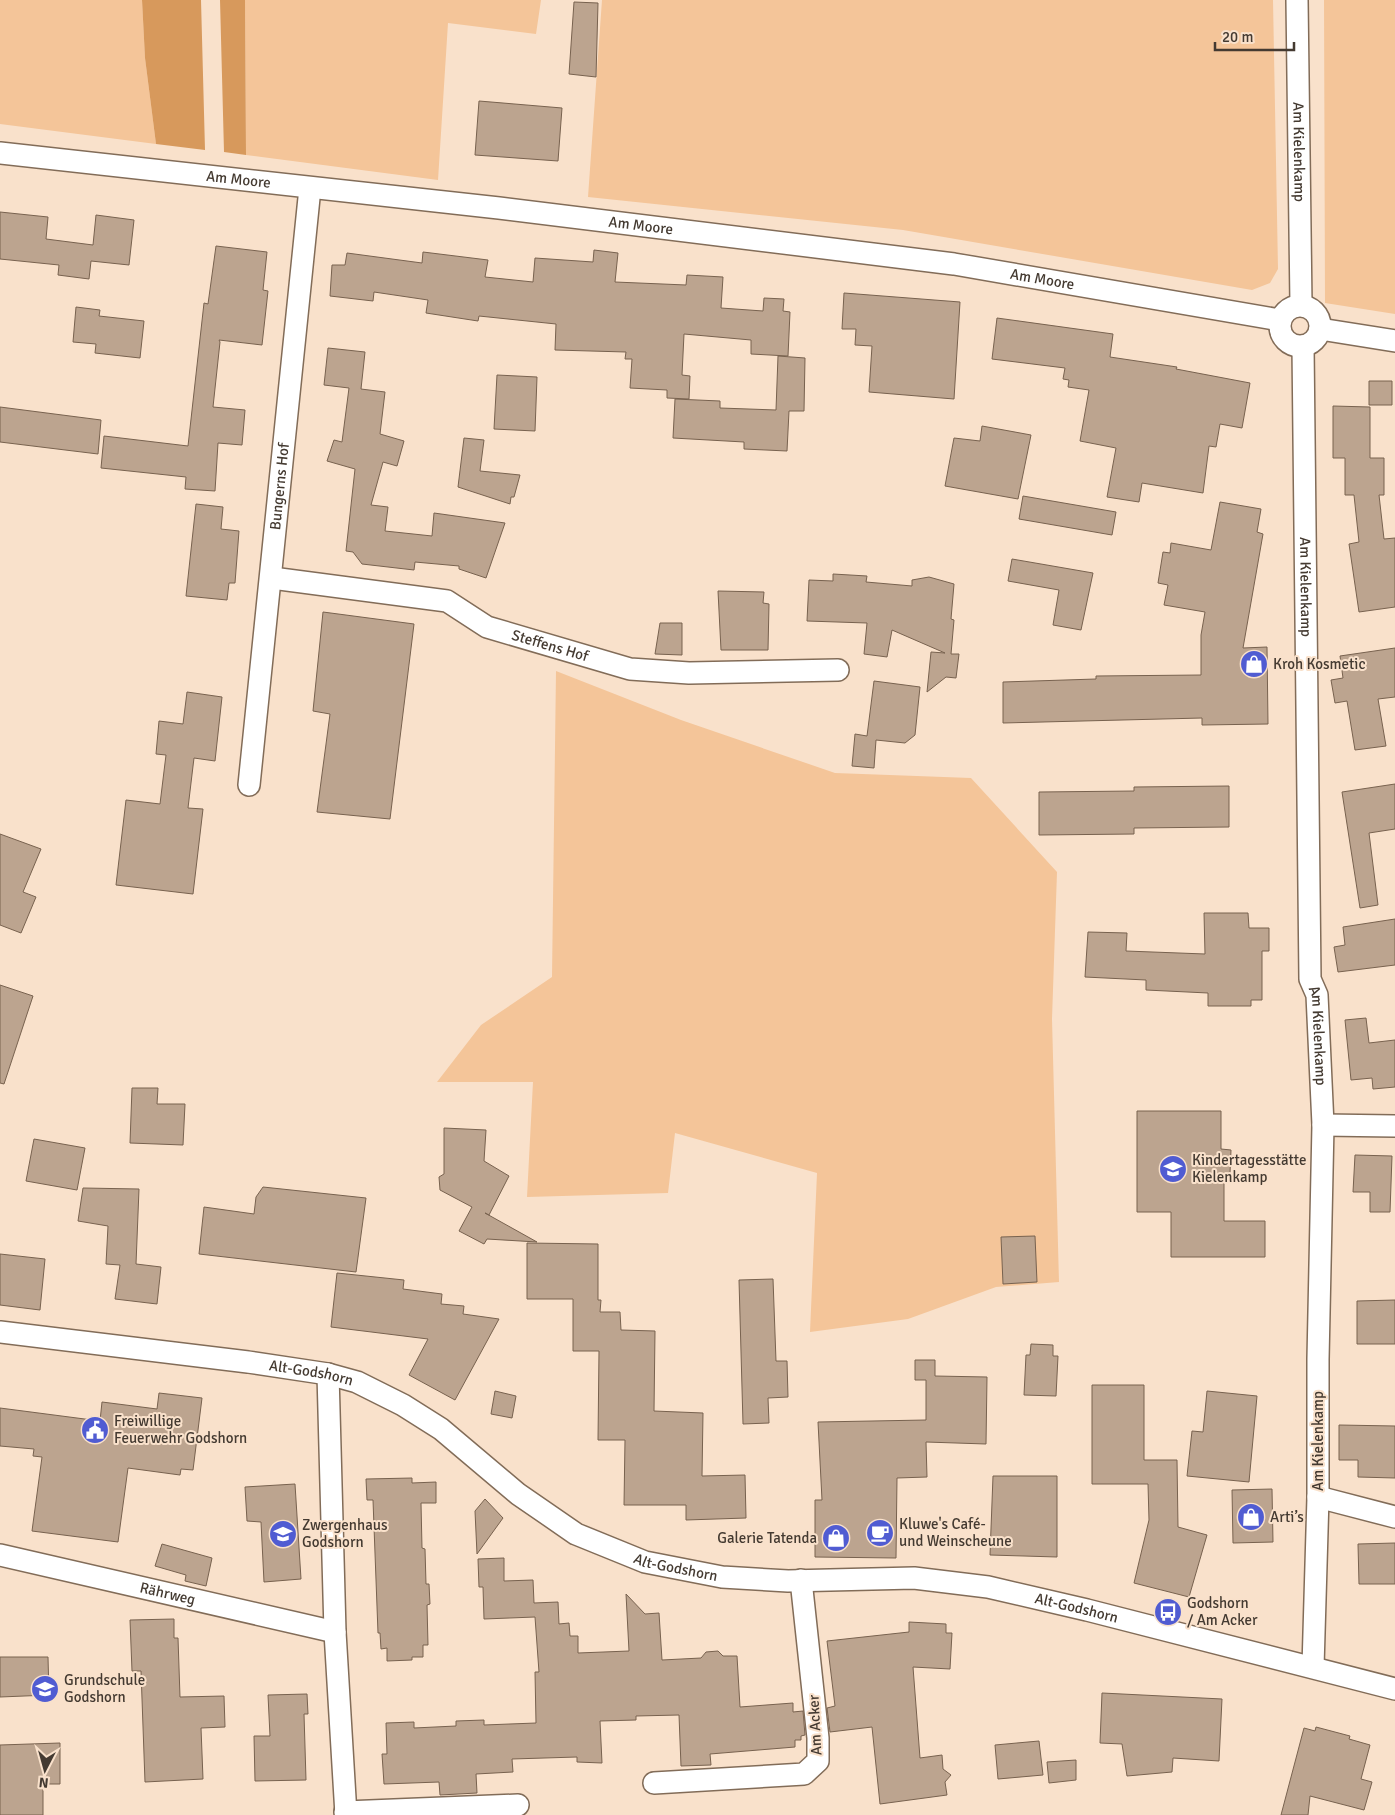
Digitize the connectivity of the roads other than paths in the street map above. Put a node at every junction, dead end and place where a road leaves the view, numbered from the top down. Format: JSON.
{"nodes":[{"id":1,"x":1297,"y":0,"type":"edge"},
{"id":2,"x":0,"y":153,"type":"edge"},
{"id":3,"x":310,"y":188,"type":"junction"},
{"id":4,"x":1301,"y":305,"type":"junction"},
{"id":5,"x":1280,"y":320,"type":"junction"},
{"id":6,"x":1320,"y":330,"type":"junction"},
{"id":7,"x":1395,"y":341,"type":"edge"},
{"id":8,"x":1303,"y":346,"type":"junction"},
{"id":9,"x":272,"y":578,"type":"junction"},
{"id":10,"x":838,"y":670,"type":"dead end"},
{"id":11,"x":249,"y":785,"type":"dead end"},
{"id":12,"x":1323,"y":1125,"type":"junction"},
{"id":13,"x":1395,"y":1126,"type":"edge"},
{"id":14,"x":0,"y":1332,"type":"edge"},
{"id":15,"x":328,"y":1374,"type":"junction"},
{"id":16,"x":1318,"y":1497,"type":"junction"},
{"id":17,"x":1395,"y":1517,"type":"edge"},
{"id":18,"x":0,"y":1555,"type":"edge"},
{"id":19,"x":801,"y":1580,"type":"junction"},
{"id":20,"x":335,"y":1632,"type":"junction"},
{"id":21,"x":1313,"y":1667,"type":"junction"},
{"id":22,"x":1395,"y":1689,"type":"edge"},
{"id":23,"x":654,"y":1783,"type":"dead end"},
{"id":24,"x":518,"y":1805,"type":"dead end"},
{"id":25,"x":345,"y":1813,"type":"edge"}],
"edges":[{"from":1,"to":4,"type":"street","name":"Am Kielenkamp"},
{"from":2,"to":3,"type":"street","name":"Am Moore"},
{"from":3,"to":5,"type":"street","name":"Am Moore"},
{"from":3,"to":9,"type":"street","name":"Bungerns Hof"},
{"from":4,"to":5,"type":"street"},
{"from":4,"to":6,"type":"street"},
{"from":5,"to":8,"type":"street"},
{"from":6,"to":7,"type":"street"},
{"from":6,"to":8,"type":"street"},
{"from":8,"to":12,"type":"street","name":"Am Kielenkamp"},
{"from":9,"to":10,"type":"street","name":"Steffens Hof"},
{"from":9,"to":11,"type":"street","name":"Bungerns Hof"},
{"from":12,"to":13,"type":"street"},
{"from":12,"to":16,"type":"street","name":"Am Kielenkamp"},
{"from":14,"to":15,"type":"street","name":"Alt-Godshorn"},
{"from":15,"to":19,"type":"street","name":"Alt-Godshorn"},
{"from":15,"to":20,"type":"street"},
{"from":16,"to":17,"type":"street"},
{"from":16,"to":21,"type":"street","name":"Am Kielenkamp"},
{"from":18,"to":20,"type":"street","name":"Rährweg"},
{"from":19,"to":21,"type":"street","name":"Alt-Godshorn"},
{"from":19,"to":23,"type":"street","name":"Am Acker"},
{"from":20,"to":25,"type":"street"},
{"from":21,"to":22,"type":"street","name":"Alt-Godshorn"},
{"from":24,"to":25,"type":"street"}]}
